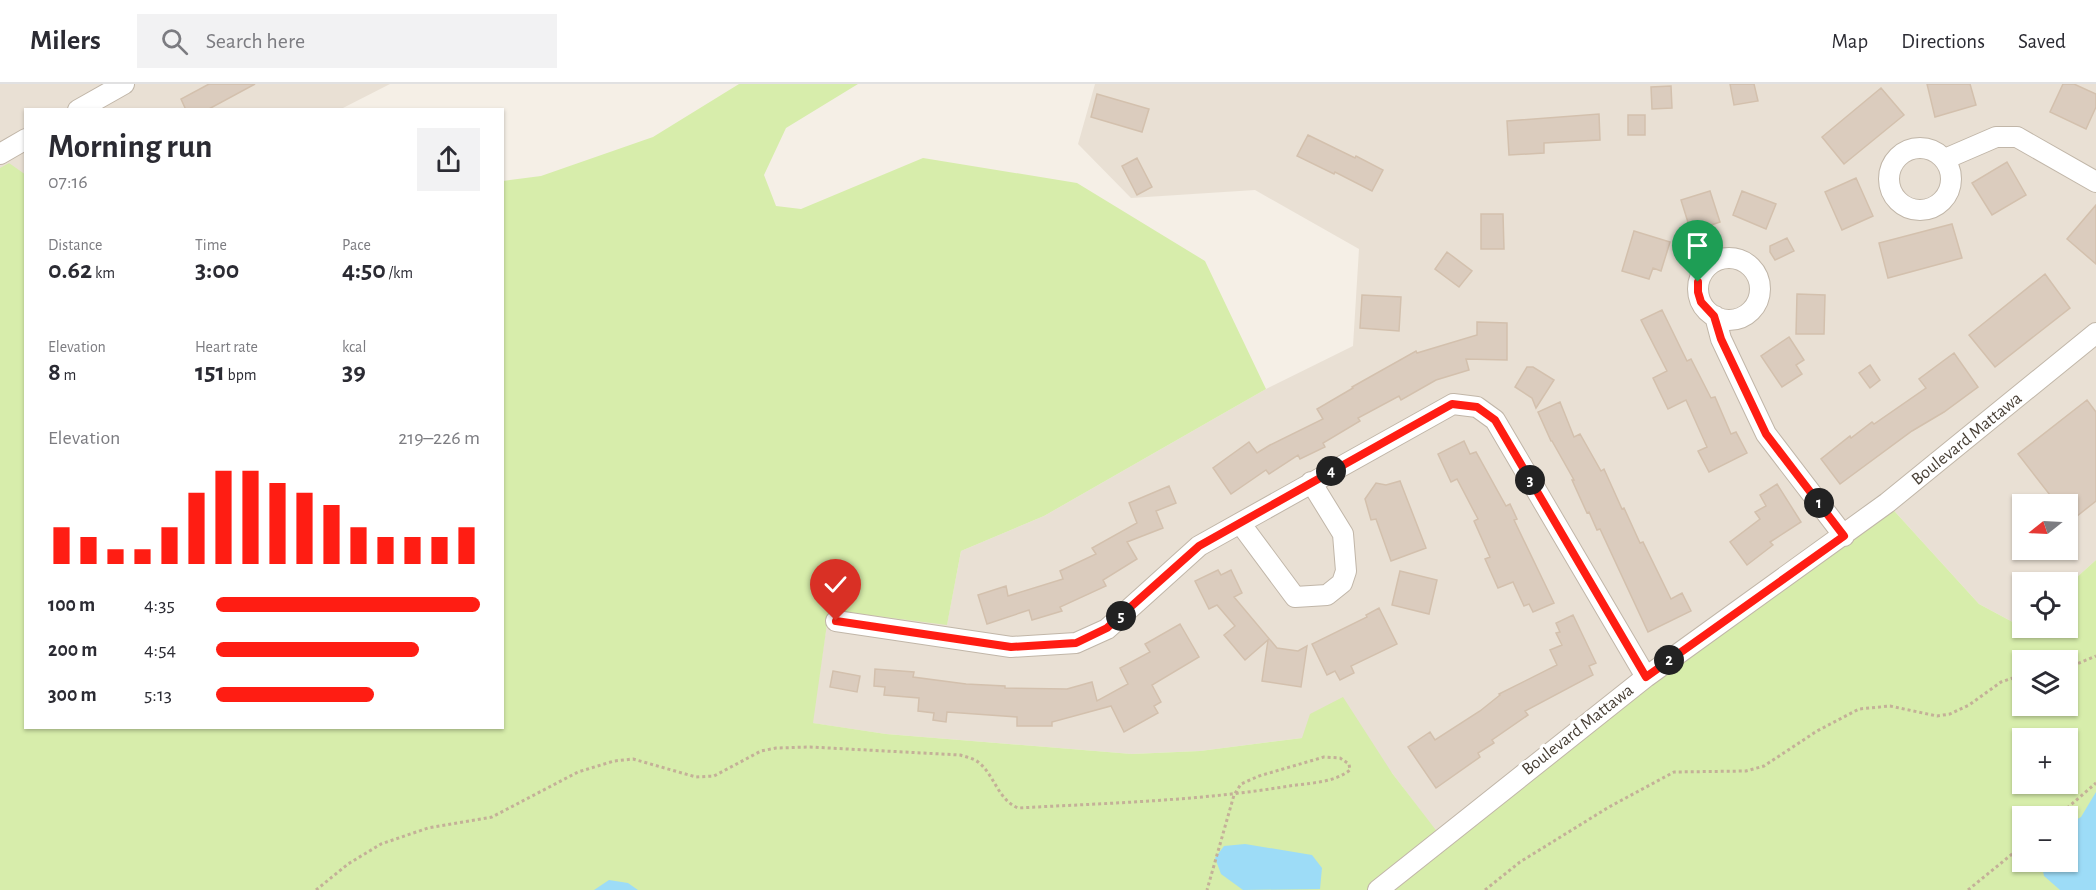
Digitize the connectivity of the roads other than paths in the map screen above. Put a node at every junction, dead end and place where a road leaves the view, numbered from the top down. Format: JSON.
{"nodes":[{"id":1,"x":124,"y":84,"type":"edge"},
{"id":2,"x":82,"y":108,"type":"edge"},
{"id":3,"x":24,"y":140,"type":"edge"},
{"id":4,"x":0,"y":154,"type":"edge"},
{"id":5,"x":1945,"y":159,"type":"dead end"},
{"id":6,"x":2096,"y":182,"type":"edge"},
{"id":7,"x":1714,"y":316,"type":"dead end"},
{"id":8,"x":2096,"y":333,"type":"edge"},
{"id":9,"x":1311,"y":482,"type":"junction"},
{"id":10,"x":1240,"y":523,"type":"junction"},
{"id":11,"x":1844,"y":536,"type":"junction"},
{"id":12,"x":836,"y":621,"type":"dead end"},
{"id":13,"x":1646,"y":677,"type":"junction"},
{"id":14,"x":1378,"y":890,"type":"edge"}],
"edges":[{"from":1,"to":2,"type":"street"},
{"from":3,"to":4,"type":"street"},
{"from":5,"to":6,"type":"street"},
{"from":7,"to":11,"type":"street"},
{"from":8,"to":11,"type":"street","name":"Boulevard Mattawa"},
{"from":9,"to":10,"type":"street"},
{"from":9,"to":10,"type":"street"},
{"from":9,"to":13,"type":"street"},
{"from":10,"to":12,"type":"street"},
{"from":11,"to":13,"type":"street","name":"Boulevard Mattawa"},
{"from":13,"to":14,"type":"street","name":"Boulevard Mattawa"}]}
